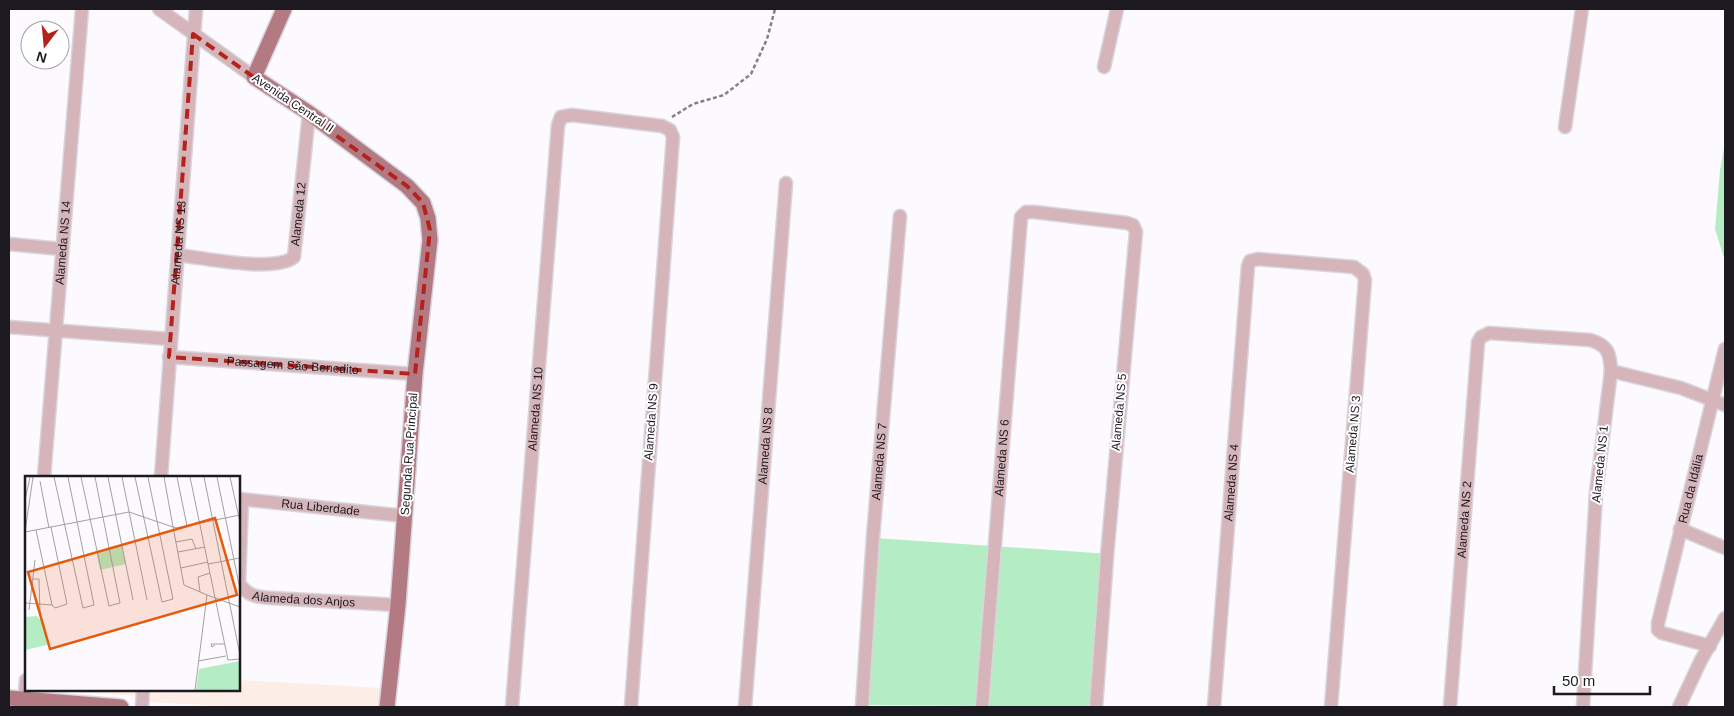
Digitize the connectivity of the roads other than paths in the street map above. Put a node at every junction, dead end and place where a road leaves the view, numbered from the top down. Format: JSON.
{"nodes":[{"id":1,"x":82,"y":9,"type":"edge"},
{"id":2,"x":159,"y":9,"type":"edge"},
{"id":3,"x":196,"y":9,"type":"edge"},
{"id":4,"x":284,"y":9,"type":"edge"},
{"id":5,"x":1118,"y":9,"type":"edge"},
{"id":6,"x":1582,"y":9,"type":"edge"},
{"id":7,"x":193,"y":34,"type":"junction"},
{"id":8,"x":1104,"y":67,"type":"dead end"},
{"id":9,"x":254,"y":77,"type":"junction"},
{"id":10,"x":309,"y":113,"type":"junction"},
{"id":11,"x":1565,"y":127,"type":"dead end"},
{"id":12,"x":673,"y":138,"type":"joint"},
{"id":13,"x":786,"y":183,"type":"dead end"},
{"id":14,"x":423,"y":203,"type":"joint"},
{"id":15,"x":1026,"y":212,"type":"joint"},
{"id":16,"x":900,"y":216,"type":"dead end"},
{"id":17,"x":9,"y":244,"type":"edge"},
{"id":18,"x":61,"y":249,"type":"junction"},
{"id":19,"x":178,"y":255,"type":"junction"},
{"id":20,"x":1253,"y":259,"type":"joint"},
{"id":21,"x":9,"y":327,"type":"edge"},
{"id":22,"x":56,"y":331,"type":"junction"},
{"id":23,"x":1482,"y":335,"type":"joint"},
{"id":24,"x":170,"y":339,"type":"junction"},
{"id":25,"x":1725,"y":349,"type":"edge"},
{"id":26,"x":169,"y":357,"type":"junction"},
{"id":27,"x":1611,"y":371,"type":"junction"},
{"id":28,"x":415,"y":374,"type":"junction"},
{"id":29,"x":1712,"y":399,"type":"junction"},
{"id":30,"x":1725,"y":404,"type":"edge"},
{"id":31,"x":44,"y":476,"type":"edge"},
{"id":32,"x":161,"y":476,"type":"edge"},
{"id":33,"x":240,"y":499,"type":"edge"},
{"id":34,"x":404,"y":516,"type":"junction"},
{"id":35,"x":1680,"y":529,"type":"junction"},
{"id":36,"x":1725,"y":548,"type":"edge"},
{"id":37,"x":398,"y":605,"type":"junction"},
{"id":38,"x":1725,"y":618,"type":"edge"},
{"id":39,"x":1710,"y":646,"type":"junction"},
{"id":40,"x":143,"y":691,"type":"edge"},
{"id":41,"x":9,"y":698,"type":"edge"},
{"id":42,"x":24,"y":703,"type":"edge"},
{"id":43,"x":121,"y":707,"type":"edge"},
{"id":44,"x":142,"y":707,"type":"edge"},
{"id":45,"x":387,"y":707,"type":"edge"},
{"id":46,"x":512,"y":707,"type":"edge"},
{"id":47,"x":631,"y":707,"type":"edge"},
{"id":48,"x":745,"y":707,"type":"edge"},
{"id":49,"x":862,"y":707,"type":"edge"},
{"id":50,"x":982,"y":707,"type":"edge"},
{"id":51,"x":1096,"y":707,"type":"edge"},
{"id":52,"x":1214,"y":707,"type":"edge"},
{"id":53,"x":1331,"y":707,"type":"edge"},
{"id":54,"x":1450,"y":707,"type":"edge"},
{"id":55,"x":1582,"y":707,"type":"edge"},
{"id":56,"x":1679,"y":707,"type":"edge"}],
"edges":[{"from":1,"to":18,"type":"street","name":"Alameda NS 14"},
{"from":2,"to":7,"type":"street","name":"Avenida Central II"},
{"from":3,"to":7,"type":"street","name":"Alameda NS 13"},
{"from":4,"to":9,"type":"main road"},
{"from":5,"to":8,"type":"street"},
{"from":6,"to":11,"type":"street"},
{"from":7,"to":9,"type":"street","name":"Avenida Central II"},
{"from":7,"to":19,"type":"street","name":"Alameda NS 13"},
{"from":9,"to":10,"type":"main road","name":"Avenida Central II"},
{"from":10,"to":14,"type":"main road","name":"Avenida Central II"},
{"from":10,"to":19,"type":"street","name":"Alameda 12"},
{"from":12,"to":46,"type":"street","name":"Alameda NS 10"},
{"from":12,"to":47,"type":"street","name":"Alameda NS 9"},
{"from":13,"to":48,"type":"street","name":"Alameda NS 8"},
{"from":14,"to":28,"type":"main road","name":"Segunda Rua Principal"},
{"from":15,"to":50,"type":"street","name":"Alameda NS 6"},
{"from":15,"to":51,"type":"street","name":"Alameda NS 5"},
{"from":16,"to":49,"type":"street","name":"Alameda NS 7"},
{"from":17,"to":18,"type":"street"},
{"from":18,"to":22,"type":"street","name":"Alameda NS 14"},
{"from":19,"to":24,"type":"street","name":"Alameda NS 13"},
{"from":20,"to":52,"type":"street","name":"Alameda NS 4"},
{"from":20,"to":53,"type":"street","name":"Alameda NS 3"},
{"from":21,"to":22,"type":"street"},
{"from":22,"to":24,"type":"street"},
{"from":22,"to":31,"type":"street","name":"Alameda NS 14"},
{"from":23,"to":27,"type":"street","name":"Alameda NS 1"},
{"from":23,"to":54,"type":"street","name":"Alameda NS 2"},
{"from":24,"to":26,"type":"street","name":"Alameda NS 13"},
{"from":25,"to":29,"type":"street","name":"Rua da Idália"},
{"from":26,"to":28,"type":"street","name":"Passagem São Benedito"},
{"from":26,"to":32,"type":"street","name":"Alameda NS 13"},
{"from":27,"to":29,"type":"street"},
{"from":27,"to":55,"type":"street","name":"Alameda NS 1"},
{"from":28,"to":34,"type":"main road","name":"Segunda Rua Principal"},
{"from":29,"to":30,"type":"street"},
{"from":29,"to":35,"type":"street","name":"Rua da Idália"},
{"from":33,"to":34,"type":"street","name":"Rua Liberdade"},
{"from":33,"to":37,"type":"street","name":"Alameda dos Anjos"},
{"from":34,"to":37,"type":"main road","name":"Segunda Rua Principal"},
{"from":35,"to":36,"type":"street"},
{"from":35,"to":39,"type":"street","name":"Rua da Idália"},
{"from":37,"to":45,"type":"main road","name":"Segunda Rua Principal"},
{"from":38,"to":39,"type":"street"},
{"from":39,"to":56,"type":"street"},
{"from":40,"to":44,"type":"street"},
{"from":41,"to":42,"type":"main road"},
{"from":42,"to":43,"type":"main road"}]}
